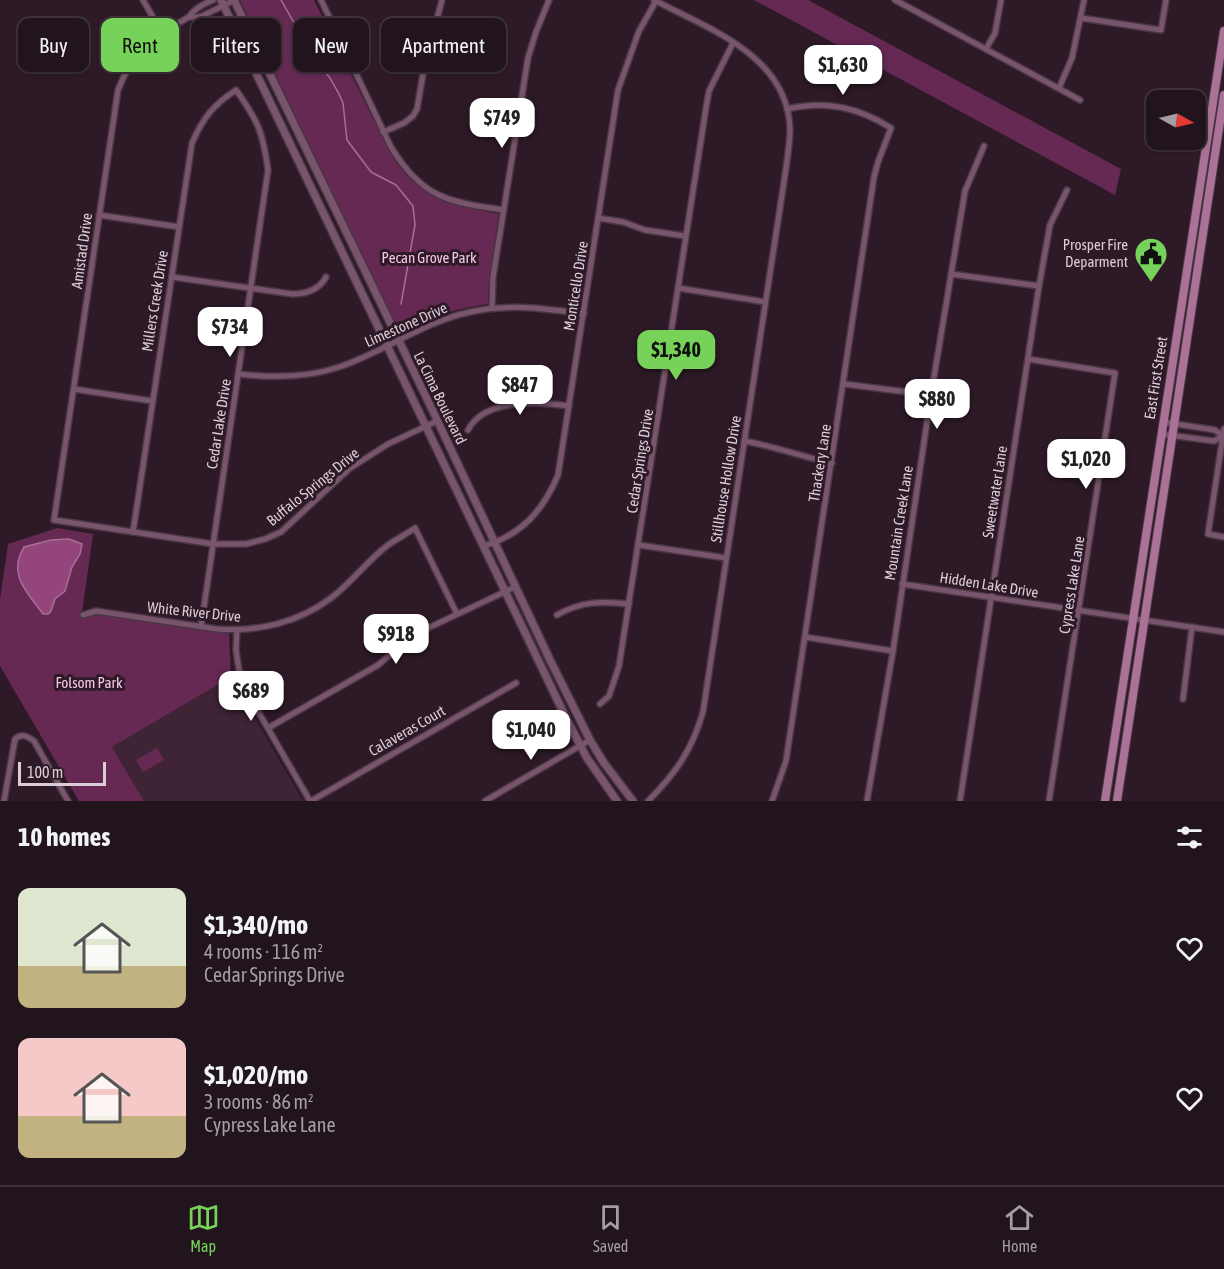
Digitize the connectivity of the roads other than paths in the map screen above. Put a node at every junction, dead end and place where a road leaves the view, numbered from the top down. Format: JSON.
{"nodes":[{"id":1,"x":143,"y":0,"type":"edge"},
{"id":2,"x":213,"y":0,"type":"edge"},
{"id":3,"x":234,"y":0,"type":"edge"},
{"id":4,"x":321,"y":0,"type":"edge"},
{"id":5,"x":442,"y":0,"type":"edge"},
{"id":6,"x":549,"y":0,"type":"edge"},
{"id":7,"x":655,"y":0,"type":"edge"},
{"id":8,"x":895,"y":0,"type":"edge"},
{"id":9,"x":1002,"y":0,"type":"edge"},
{"id":10,"x":1084,"y":0,"type":"edge"},
{"id":11,"x":1166,"y":0,"type":"edge"},
{"id":12,"x":223,"y":3,"type":"edge"},
{"id":13,"x":189,"y":17,"type":"junction"},
{"id":14,"x":153,"y":18,"type":"edge"},
{"id":15,"x":1081,"y":18,"type":"junction"},
{"id":16,"x":179,"y":23,"type":"edge"},
{"id":17,"x":1224,"y":31,"type":"edge"},
{"id":18,"x":733,"y":43,"type":"junction"},
{"id":19,"x":986,"y":49,"type":"junction"},
{"id":20,"x":125,"y":72,"type":"edge"},
{"id":21,"x":1059,"y":88,"type":"junction"},
{"id":22,"x":236,"y":90,"type":"joint"},
{"id":23,"x":1224,"y":95,"type":"edge"},
{"id":24,"x":1080,"y":100,"type":"dead end"},
{"id":25,"x":787,"y":109,"type":"junction"},
{"id":26,"x":1212,"y":110,"type":"junction"},
{"id":27,"x":1223,"y":112,"type":"edge"},
{"id":28,"x":383,"y":132,"type":"junction"},
{"id":29,"x":984,"y":146,"type":"dead end"},
{"id":30,"x":1067,"y":190,"type":"dead end"},
{"id":31,"x":1197,"y":200,"type":"junction"},
{"id":32,"x":1207,"y":201,"type":"junction"},
{"id":33,"x":504,"y":210,"type":"junction"},
{"id":34,"x":99,"y":215,"type":"junction"},
{"id":35,"x":598,"y":218,"type":"junction"},
{"id":36,"x":179,"y":226,"type":"junction"},
{"id":37,"x":685,"y":236,"type":"junction"},
{"id":38,"x":951,"y":274,"type":"junction"},
{"id":39,"x":1187,"y":274,"type":"junction"},
{"id":40,"x":1197,"y":275,"type":"junction"},
{"id":41,"x":172,"y":277,"type":"junction"},
{"id":42,"x":326,"y":277,"type":"dead end"},
{"id":43,"x":1039,"y":286,"type":"junction"},
{"id":44,"x":678,"y":288,"type":"junction"},
{"id":45,"x":252,"y":289,"type":"junction"},
{"id":46,"x":765,"y":302,"type":"junction"},
{"id":47,"x":492,"y":308,"type":"junction"},
{"id":48,"x":1181,"y":313,"type":"junction"},
{"id":49,"x":584,"y":314,"type":"junction"},
{"id":50,"x":1191,"y":314,"type":"junction"},
{"id":51,"x":397,"y":340,"type":"junction"},
{"id":52,"x":387,"y":346,"type":"junction"},
{"id":53,"x":1028,"y":359,"type":"junction"},
{"id":54,"x":239,"y":374,"type":"junction"},
{"id":55,"x":844,"y":384,"type":"junction"},
{"id":56,"x":74,"y":389,"type":"junction"},
{"id":57,"x":931,"y":395,"type":"junction"},
{"id":58,"x":152,"y":401,"type":"junction"},
{"id":59,"x":569,"y":406,"type":"junction"},
{"id":60,"x":437,"y":422,"type":"junction"},
{"id":61,"x":1163,"y":422,"type":"junction"},
{"id":62,"x":1174,"y":424,"type":"junction"},
{"id":63,"x":426,"y":426,"type":"junction"},
{"id":64,"x":1224,"y":429,"type":"edge"},
{"id":65,"x":468,"y":430,"type":"dead end"},
{"id":66,"x":1161,"y":434,"type":"junction"},
{"id":67,"x":1173,"y":435,"type":"junction"},
{"id":68,"x":1223,"y":436,"type":"edge"},
{"id":69,"x":744,"y":441,"type":"junction"},
{"id":70,"x":832,"y":463,"type":"junction"},
{"id":71,"x":54,"y":520,"type":"joint"},
{"id":72,"x":133,"y":532,"type":"junction"},
{"id":73,"x":1224,"y":537,"type":"edge"},
{"id":74,"x":494,"y":543,"type":"junction"},
{"id":75,"x":213,"y":544,"type":"junction"},
{"id":76,"x":639,"y":545,"type":"junction"},
{"id":77,"x":484,"y":546,"type":"junction"},
{"id":78,"x":726,"y":558,"type":"junction"},
{"id":79,"x":902,"y":584,"type":"junction"},
{"id":80,"x":515,"y":587,"type":"junction"},
{"id":81,"x":506,"y":592,"type":"junction"},
{"id":82,"x":991,"y":597,"type":"junction"},
{"id":83,"x":629,"y":604,"type":"junction"},
{"id":84,"x":1080,"y":611,"type":"junction"},
{"id":85,"x":457,"y":614,"type":"junction"},
{"id":86,"x":83,"y":615,"type":"dead end"},
{"id":87,"x":557,"y":615,"type":"dead end"},
{"id":88,"x":1133,"y":619,"type":"junction"},
{"id":89,"x":1143,"y":621,"type":"junction"},
{"id":90,"x":201,"y":627,"type":"junction"},
{"id":91,"x":1192,"y":627,"type":"junction"},
{"id":92,"x":237,"y":630,"type":"junction"},
{"id":93,"x":1224,"y":632,"type":"edge"},
{"id":94,"x":805,"y":638,"type":"junction"},
{"id":95,"x":893,"y":651,"type":"junction"},
{"id":96,"x":516,"y":682,"type":"dead end"},
{"id":97,"x":1183,"y":699,"type":"dead end"},
{"id":98,"x":600,"y":704,"type":"dead end"},
{"id":99,"x":268,"y":728,"type":"junction"},
{"id":100,"x":590,"y":740,"type":"junction"},
{"id":101,"x":581,"y":746,"type":"junction"},
{"id":102,"x":4,"y":801,"type":"edge"},
{"id":103,"x":68,"y":801,"type":"edge"},
{"id":104,"x":310,"y":801,"type":"edge"},
{"id":105,"x":485,"y":801,"type":"edge"},
{"id":106,"x":618,"y":801,"type":"edge"},
{"id":107,"x":633,"y":801,"type":"edge"},
{"id":108,"x":648,"y":801,"type":"edge"},
{"id":109,"x":772,"y":801,"type":"edge"},
{"id":110,"x":867,"y":801,"type":"edge"},
{"id":111,"x":960,"y":801,"type":"edge"},
{"id":112,"x":1049,"y":801,"type":"edge"},
{"id":113,"x":1105,"y":801,"type":"edge"},
{"id":114,"x":1117,"y":801,"type":"edge"}],
"edges":[{"from":1,"to":14,"type":"street"},
{"from":2,"to":13,"type":"street","name":"Amistad Drive"},
{"from":3,"to":12,"type":"street","name":"Amistad Drive"},
{"from":3,"to":51,"type":"street","name":"La Cima Boulevard"},
{"from":4,"to":28,"type":"street"},
{"from":5,"to":28,"type":"street"},
{"from":6,"to":33,"type":"street"},
{"from":7,"to":18,"type":"street"},
{"from":7,"to":35,"type":"street","name":"Monticello Drive"},
{"from":8,"to":19,"type":"street"},
{"from":9,"to":19,"type":"street"},
{"from":10,"to":15,"type":"street"},
{"from":11,"to":15,"type":"street"},
{"from":12,"to":13,"type":"street","name":"Amistad Drive"},
{"from":12,"to":52,"type":"street","name":"La Cima Boulevard"},
{"from":13,"to":16,"type":"street","name":"Amistad Drive"},
{"from":15,"to":21,"type":"street"},
{"from":17,"to":26,"type":"main road","name":"East First Street"},
{"from":18,"to":25,"type":"street"},
{"from":18,"to":37,"type":"street","name":"Cedar Springs Drive"},
{"from":19,"to":21,"type":"street"},
{"from":20,"to":34,"type":"street","name":"Amistad Drive"},
{"from":21,"to":24,"type":"street"},
{"from":22,"to":36,"type":"street","name":"Millers Creek Drive"},
{"from":22,"to":45,"type":"street","name":"Cedar Lake Drive"},
{"from":23,"to":27,"type":"main road","name":"East First Street"},
{"from":25,"to":46,"type":"street","name":"Stillhouse Hollow Drive"},
{"from":25,"to":55,"type":"street","name":"Thackery Lane"},
{"from":26,"to":27,"type":"street"},
{"from":26,"to":31,"type":"main road","name":"East First Street"},
{"from":27,"to":32,"type":"main road","name":"East First Street"},
{"from":28,"to":33,"type":"street"},
{"from":29,"to":38,"type":"street","name":"Mountain Creek Lane"},
{"from":30,"to":43,"type":"street","name":"Sweetwater Lane"},
{"from":31,"to":32,"type":"main road"},
{"from":31,"to":39,"type":"main road","name":"East First Street"},
{"from":32,"to":40,"type":"main road","name":"East First Street"},
{"from":33,"to":47,"type":"street"},
{"from":34,"to":36,"type":"street"},
{"from":34,"to":56,"type":"street","name":"Amistad Drive"},
{"from":35,"to":37,"type":"street"},
{"from":35,"to":49,"type":"street","name":"Monticello Drive"},
{"from":36,"to":41,"type":"street","name":"Millers Creek Drive"},
{"from":37,"to":44,"type":"street","name":"Cedar Springs Drive"},
{"from":38,"to":43,"type":"street"},
{"from":38,"to":57,"type":"street","name":"Mountain Creek Lane"},
{"from":39,"to":40,"type":"main road"},
{"from":39,"to":48,"type":"main road","name":"East First Street"},
{"from":40,"to":50,"type":"main road","name":"East First Street"},
{"from":41,"to":45,"type":"street"},
{"from":41,"to":58,"type":"street","name":"Millers Creek Drive"},
{"from":42,"to":45,"type":"street"},
{"from":43,"to":53,"type":"street","name":"Sweetwater Lane"},
{"from":44,"to":46,"type":"street"},
{"from":44,"to":76,"type":"street","name":"Cedar Springs Drive"},
{"from":45,"to":54,"type":"street","name":"Cedar Lake Drive"},
{"from":46,"to":69,"type":"street","name":"Stillhouse Hollow Drive"},
{"from":47,"to":49,"type":"street","name":"Limestone Drive"},
{"from":47,"to":51,"type":"street","name":"Limestone Drive"},
{"from":48,"to":50,"type":"main road"},
{"from":48,"to":61,"type":"main road","name":"East First Street"},
{"from":49,"to":59,"type":"street","name":"Monticello Drive"},
{"from":50,"to":62,"type":"main road","name":"East First Street"},
{"from":51,"to":52,"type":"street","name":"Limestone Drive"},
{"from":51,"to":60,"type":"street","name":"La Cima Boulevard"},
{"from":52,"to":54,"type":"street","name":"Limestone Drive"},
{"from":52,"to":63,"type":"street","name":"La Cima Boulevard"},
{"from":53,"to":82,"type":"street","name":"Sweetwater Lane"},
{"from":53,"to":84,"type":"street","name":"Cypress Lake Lane"},
{"from":54,"to":75,"type":"street","name":"Cedar Lake Drive"},
{"from":55,"to":57,"type":"street"},
{"from":55,"to":70,"type":"street","name":"Thackery Lane"},
{"from":56,"to":58,"type":"street"},
{"from":56,"to":71,"type":"street","name":"Amistad Drive"},
{"from":57,"to":79,"type":"street","name":"Mountain Creek Lane"},
{"from":58,"to":72,"type":"street","name":"Millers Creek Drive"},
{"from":59,"to":65,"type":"street"},
{"from":59,"to":74,"type":"street","name":"Monticello Drive"},
{"from":60,"to":63,"type":"street","name":"Buffalo Springs Drive"},
{"from":60,"to":74,"type":"street","name":"La Cima Boulevard"},
{"from":61,"to":62,"type":"street"},
{"from":61,"to":66,"type":"main road","name":"East First Street"},
{"from":62,"to":67,"type":"main road","name":"East First Street"},
{"from":62,"to":68,"type":"street"},
{"from":63,"to":75,"type":"street","name":"Buffalo Springs Drive"},
{"from":63,"to":77,"type":"street","name":"La Cima Boulevard"},
{"from":64,"to":68,"type":"street"},
{"from":66,"to":67,"type":"street"},
{"from":66,"to":88,"type":"main road","name":"East First Street"},
{"from":67,"to":68,"type":"street"},
{"from":67,"to":89,"type":"main road","name":"East First Street"},
{"from":68,"to":73,"type":"street"},
{"from":69,"to":70,"type":"street"},
{"from":69,"to":78,"type":"street","name":"Stillhouse Hollow Drive"},
{"from":70,"to":94,"type":"street","name":"Thackery Lane"},
{"from":71,"to":72,"type":"street","name":"Buffalo Springs Drive"},
{"from":72,"to":75,"type":"street","name":"Buffalo Springs Drive"},
{"from":74,"to":77,"type":"street","name":"Monticello Drive"},
{"from":74,"to":80,"type":"street","name":"La Cima Boulevard"},
{"from":75,"to":90,"type":"street","name":"Cedar Lake Drive"},
{"from":76,"to":78,"type":"street"},
{"from":76,"to":83,"type":"street","name":"Cedar Springs Drive"},
{"from":77,"to":81,"type":"street","name":"La Cima Boulevard"},
{"from":78,"to":108,"type":"street","name":"Stillhouse Hollow Drive"},
{"from":79,"to":82,"type":"street","name":"Hidden Lake Drive"},
{"from":79,"to":95,"type":"street","name":"Mountain Creek Lane"},
{"from":80,"to":81,"type":"street"},
{"from":80,"to":100,"type":"street","name":"La Cima Boulevard"},
{"from":81,"to":85,"type":"street"},
{"from":81,"to":101,"type":"street","name":"La Cima Boulevard"},
{"from":82,"to":84,"type":"street","name":"Hidden Lake Drive"},
{"from":82,"to":111,"type":"street","name":"Sweetwater Lane"},
{"from":83,"to":87,"type":"street"},
{"from":83,"to":98,"type":"street","name":"Cedar Springs Drive"},
{"from":84,"to":88,"type":"street","name":"Hidden Lake Drive"},
{"from":84,"to":112,"type":"street","name":"Cypress Lake Lane"},
{"from":85,"to":92,"type":"street","name":"White River Drive"},
{"from":85,"to":99,"type":"street"},
{"from":86,"to":90,"type":"street","name":"White River Drive"},
{"from":88,"to":89,"type":"street","name":"Hidden Lake Drive"},
{"from":88,"to":113,"type":"main road","name":"East First Street"},
{"from":89,"to":91,"type":"street","name":"Hidden Lake Drive"},
{"from":89,"to":114,"type":"main road","name":"East First Street"},
{"from":90,"to":92,"type":"street","name":"White River Drive"},
{"from":91,"to":93,"type":"street","name":"Hidden Lake Drive"},
{"from":91,"to":97,"type":"street"},
{"from":92,"to":99,"type":"street"},
{"from":94,"to":95,"type":"street"},
{"from":94,"to":109,"type":"street","name":"Thackery Lane"},
{"from":95,"to":110,"type":"street","name":"Mountain Creek Lane"},
{"from":96,"to":104,"type":"street","name":"Calaveras Court"},
{"from":99,"to":104,"type":"street"},
{"from":100,"to":101,"type":"street"},
{"from":100,"to":107,"type":"street","name":"La Cima Boulevard"},
{"from":101,"to":105,"type":"street"},
{"from":101,"to":106,"type":"street","name":"La Cima Boulevard"},
{"from":102,"to":103,"type":"street"}]}
